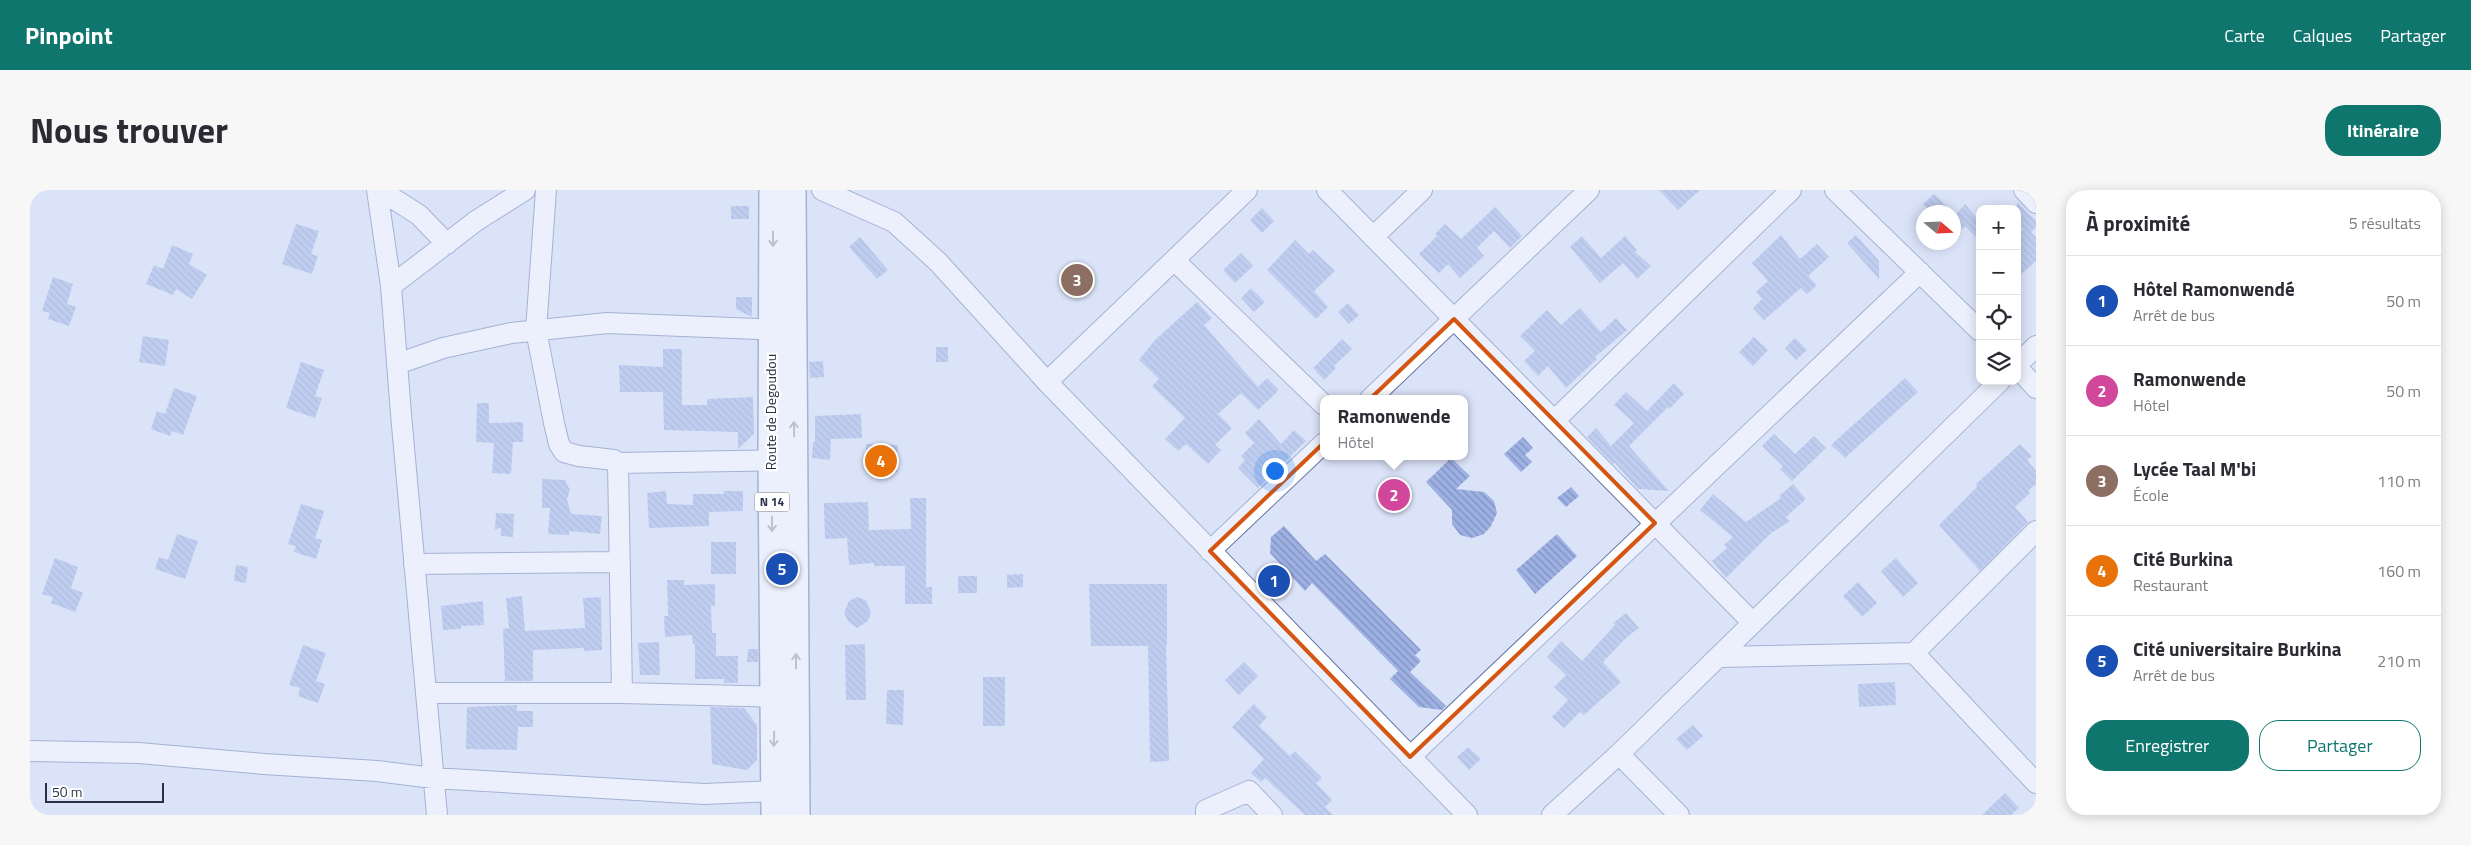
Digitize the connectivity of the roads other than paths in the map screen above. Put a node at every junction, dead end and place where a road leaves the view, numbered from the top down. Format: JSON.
{"nodes":[{"id":1,"x":378,"y":190,"type":"edge"},
{"id":2,"x":525,"y":190,"type":"edge"},
{"id":3,"x":546,"y":190,"type":"edge"},
{"id":4,"x":772,"y":190,"type":"edge"},
{"id":5,"x":794,"y":190,"type":"edge"},
{"id":6,"x":822,"y":190,"type":"edge"},
{"id":7,"x":1232,"y":190,"type":"edge"},
{"id":8,"x":1247,"y":190,"type":"edge"},
{"id":9,"x":1327,"y":190,"type":"edge"},
{"id":10,"x":1422,"y":190,"type":"edge"},
{"id":11,"x":1589,"y":190,"type":"edge"},
{"id":12,"x":1791,"y":190,"type":"edge"},
{"id":13,"x":1835,"y":190,"type":"edge"},
{"id":14,"x":2024,"y":190,"type":"edge"},
{"id":15,"x":2036,"y":202,"type":"edge"},
{"id":16,"x":1213,"y":223,"type":"junction"},
{"id":17,"x":1373,"y":237,"type":"junction"},
{"id":18,"x":447,"y":244,"type":"junction"},
{"id":19,"x":1174,"y":260,"type":"junction"},
{"id":20,"x":1920,"y":272,"type":"junction"},
{"id":21,"x":391,"y":286,"type":"junction"},
{"id":22,"x":1454,"y":319,"type":"junction"},
{"id":23,"x":1976,"y":327,"type":"edge"},
{"id":24,"x":536,"y":330,"type":"junction"},
{"id":25,"x":782,"y":330,"type":"junction"},
{"id":26,"x":2036,"y":346,"type":"edge"},
{"id":27,"x":2021,"y":362,"type":"edge"},
{"id":28,"x":397,"y":364,"type":"junction"},
{"id":29,"x":2021,"y":371,"type":"edge"},
{"id":30,"x":1047,"y":382,"type":"junction"},
{"id":31,"x":1996,"y":385,"type":"edge"},
{"id":32,"x":2036,"y":388,"type":"edge"},
{"id":33,"x":1374,"y":395,"type":"edge"},
{"id":34,"x":1320,"y":401,"type":"edge"},
{"id":35,"x":1554,"y":421,"type":"junction"},
{"id":36,"x":1320,"y":447,"type":"edge"},
{"id":37,"x":783,"y":460,"type":"junction"},
{"id":38,"x":618,"y":463,"type":"junction"},
{"id":39,"x":1655,"y":524,"type":"junction"},
{"id":40,"x":2036,"y":531,"type":"edge"},
{"id":41,"x":1210,"y":551,"type":"junction"},
{"id":42,"x":620,"y":562,"type":"junction"},
{"id":43,"x":414,"y":564,"type":"junction"},
{"id":44,"x":1753,"y":623,"type":"junction"},
{"id":45,"x":1914,"y":652,"type":"junction"},
{"id":46,"x":1718,"y":657,"type":"junction"},
{"id":47,"x":426,"y":692,"type":"junction"},
{"id":48,"x":622,"y":693,"type":"junction"},
{"id":49,"x":785,"y":697,"type":"junction"},
{"id":50,"x":30,"y":751,"type":"edge"},
{"id":51,"x":1619,"y":754,"type":"junction"},
{"id":52,"x":1410,"y":757,"type":"junction"},
{"id":53,"x":433,"y":778,"type":"junction"},
{"id":54,"x":2036,"y":783,"type":"edge"},
{"id":55,"x":774,"y":803,"type":"edge"},
{"id":56,"x":437,"y":815,"type":"edge"},
{"id":57,"x":797,"y":815,"type":"edge"},
{"id":58,"x":1206,"y":815,"type":"edge"},
{"id":59,"x":1272,"y":815,"type":"edge"},
{"id":60,"x":1467,"y":815,"type":"edge"},
{"id":61,"x":1552,"y":815,"type":"edge"},
{"id":62,"x":1679,"y":815,"type":"edge"}],
"edges":[{"from":1,"to":18,"type":"street"},
{"from":1,"to":21,"type":"street"},
{"from":2,"to":18,"type":"street"},
{"from":3,"to":24,"type":"street"},
{"from":4,"to":25,"type":"main road","name":"Route de Degoudou","number":"N 14","one_way":true},
{"from":5,"to":25,"type":"main road","name":"Route de Degoudou","number":"N 14"},
{"from":6,"to":30,"type":"street"},
{"from":7,"to":16,"type":"street"},
{"from":8,"to":16,"type":"street"},
{"from":9,"to":17,"type":"street"},
{"from":10,"to":17,"type":"street"},
{"from":11,"to":22,"type":"street"},
{"from":12,"to":35,"type":"street"},
{"from":13,"to":20,"type":"street"},
{"from":14,"to":15,"type":"street"},
{"from":16,"to":19,"type":"street"},
{"from":17,"to":22,"type":"street"},
{"from":18,"to":21,"type":"street"},
{"from":19,"to":30,"type":"street"},
{"from":19,"to":34,"type":"street"},
{"from":20,"to":23,"type":"street"},
{"from":20,"to":39,"type":"street"},
{"from":21,"to":28,"type":"street"},
{"from":22,"to":33,"type":"street"},
{"from":22,"to":35,"type":"street"},
{"from":24,"to":25,"type":"street"},
{"from":24,"to":28,"type":"street"},
{"from":24,"to":38,"type":"street"},
{"from":25,"to":37,"type":"main road","name":"Route de Degoudou","number":"N 14"},
{"from":26,"to":27,"type":"street"},
{"from":28,"to":43,"type":"street"},
{"from":29,"to":32,"type":"street"},
{"from":30,"to":41,"type":"street"},
{"from":31,"to":44,"type":"street"},
{"from":35,"to":39,"type":"street"},
{"from":36,"to":41,"type":"street"},
{"from":37,"to":38,"type":"street"},
{"from":37,"to":49,"type":"main road","name":"Route de Degoudou","number":"N 14"},
{"from":38,"to":42,"type":"street"},
{"from":39,"to":44,"type":"street"},
{"from":39,"to":52,"type":"street"},
{"from":40,"to":45,"type":"street"},
{"from":41,"to":52,"type":"street"},
{"from":42,"to":43,"type":"street"},
{"from":42,"to":48,"type":"street"},
{"from":43,"to":47,"type":"street"},
{"from":44,"to":46,"type":"street"},
{"from":45,"to":46,"type":"street"},
{"from":45,"to":54,"type":"street"},
{"from":46,"to":51,"type":"street"},
{"from":47,"to":48,"type":"street"},
{"from":47,"to":53,"type":"street"},
{"from":48,"to":49,"type":"street"},
{"from":49,"to":55,"type":"main road","name":"Route de Degoudou","number":"N 14","one_way":true},
{"from":49,"to":57,"type":"main road","name":"Route de Degoudou","number":"N 14"},
{"from":50,"to":53,"type":"street"},
{"from":51,"to":61,"type":"street"},
{"from":51,"to":62,"type":"street"},
{"from":52,"to":60,"type":"street"},
{"from":53,"to":55,"type":"street"},
{"from":53,"to":56,"type":"street"},
{"from":58,"to":59,"type":"street"}]}
